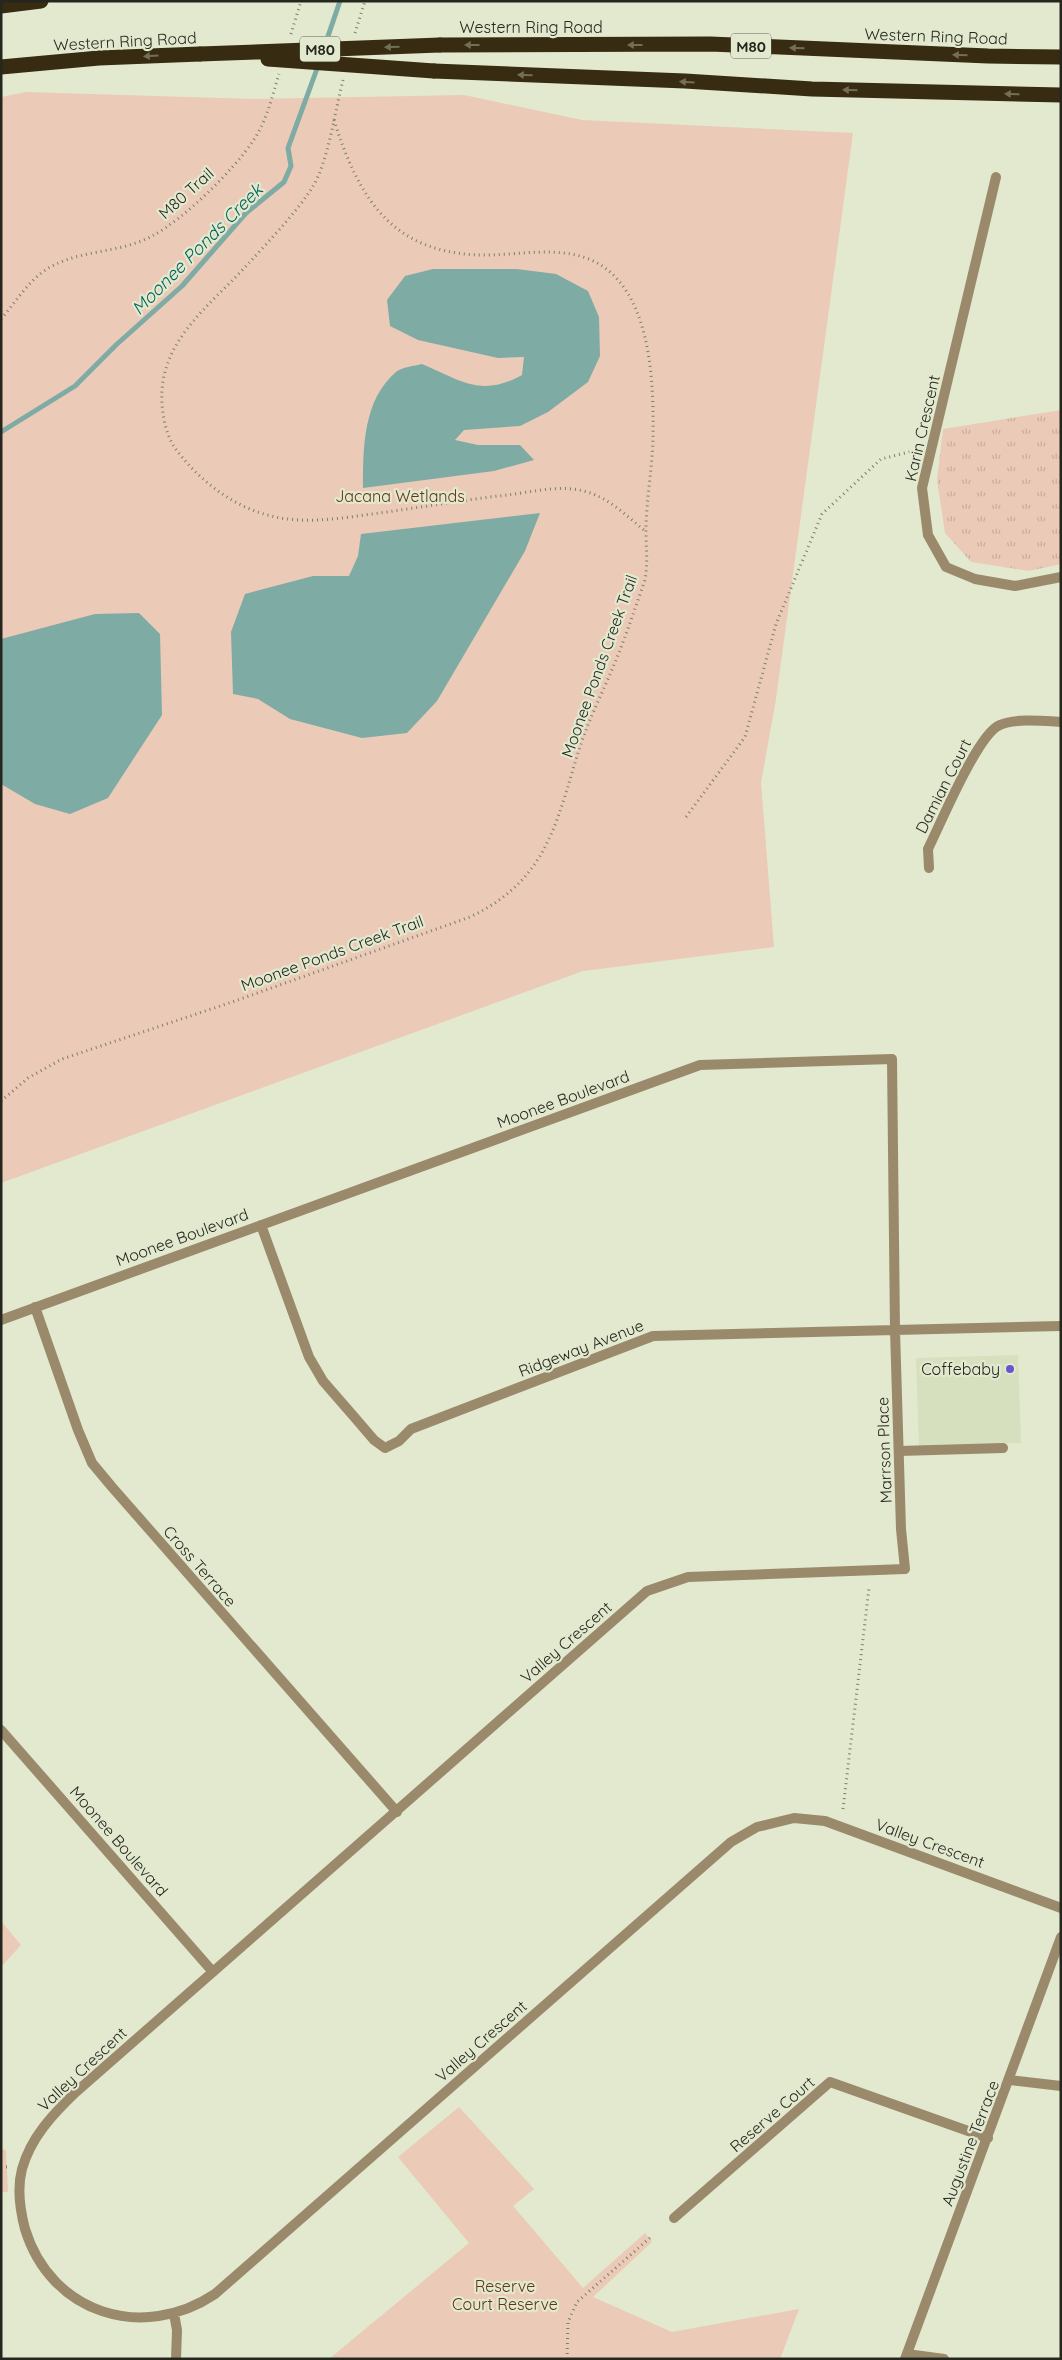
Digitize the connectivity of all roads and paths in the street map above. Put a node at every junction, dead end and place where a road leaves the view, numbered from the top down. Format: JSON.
{"nodes":[{"id":1,"x":41,"y":1,"type":"edge"},
{"id":2,"x":301,"y":1,"type":"edge"},
{"id":3,"x":1,"y":6,"type":"edge"},
{"id":4,"x":290,"y":38,"type":"dead end"},
{"id":5,"x":200,"y":54,"type":"junction"},
{"id":6,"x":1061,"y":57,"type":"edge"},
{"id":7,"x":282,"y":66,"type":"dead end"},
{"id":8,"x":1,"y":67,"type":"edge"},
{"id":9,"x":1061,"y":95,"type":"edge"},
{"id":10,"x":996,"y":177,"type":"dead end"},
{"id":11,"x":1,"y":319,"type":"edge"},
{"id":12,"x":932,"y":446,"type":"junction"},
{"id":13,"x":646,"y":531,"type":"junction"},
{"id":14,"x":1061,"y":578,"type":"edge"},
{"id":15,"x":1061,"y":722,"type":"edge"},
{"id":16,"x":686,"y":817,"type":"dead end"},
{"id":17,"x":929,"y":868,"type":"dead end"},
{"id":18,"x":1,"y":1102,"type":"edge"},
{"id":19,"x":261,"y":1225,"type":"junction"},
{"id":20,"x":35,"y":1307,"type":"junction"},
{"id":21,"x":1,"y":1320,"type":"edge"},
{"id":22,"x":1061,"y":1326,"type":"edge"},
{"id":23,"x":895,"y":1330,"type":"junction"},
{"id":24,"x":1003,"y":1448,"type":"dead end"},
{"id":25,"x":899,"y":1452,"type":"junction"},
{"id":26,"x":905,"y":1569,"type":"joint"},
{"id":27,"x":869,"y":1588,"type":"dead end"},
{"id":28,"x":1,"y":1730,"type":"edge"},
{"id":29,"x":843,"y":1808,"type":"dead end"},
{"id":30,"x":396,"y":1812,"type":"junction"},
{"id":31,"x":1061,"y":1908,"type":"edge"},
{"id":32,"x":1061,"y":1937,"type":"edge"},
{"id":33,"x":214,"y":1972,"type":"junction"},
{"id":34,"x":1010,"y":2080,"type":"junction"},
{"id":35,"x":1061,"y":2086,"type":"edge"},
{"id":36,"x":988,"y":2138,"type":"junction"},
{"id":37,"x":1,"y":2167,"type":"edge"},
{"id":38,"x":8,"y":2167,"type":"dead end"},
{"id":39,"x":674,"y":2218,"type":"dead end"},
{"id":40,"x":652,"y":2236,"type":"dead end"},
{"id":41,"x":174,"y":2314,"type":"junction"},
{"id":42,"x":906,"y":2356,"type":"edge"},
{"id":43,"x":176,"y":2359,"type":"edge"},
{"id":44,"x":567,"y":2359,"type":"edge"},
{"id":45,"x":944,"y":2359,"type":"edge"}],
"edges":[{"from":1,"to":3,"type":"highway"},
{"from":2,"to":4,"type":"path"},
{"from":6,"to":5,"type":"highway","name":"Western Ring Road","number":"M80","one_way":true,"bridge":true},
{"from":5,"to":8,"type":"highway","name":"Western Ring Road","number":"M80","one_way":true},
{"from":9,"to":5,"type":"highway","one_way":true,"bridge":true},
{"from":7,"to":11,"type":"path","name":"M80 Trail"},
{"from":10,"to":12,"type":"street","name":"Karin Crescent"},
{"from":12,"to":14,"type":"street","name":"Karin Crescent"},
{"from":12,"to":16,"type":"path"},
{"from":13,"to":13,"type":"path","name":"Moonee Ponds Creek Trail"},
{"from":13,"to":18,"type":"path","name":"Moonee Ponds Creek Trail"},
{"from":15,"to":17,"type":"street","name":"Damian Court"},
{"from":19,"to":20,"type":"street","name":"Moonee Boulevard"},
{"from":19,"to":23,"type":"street","name":"Ridgeway Avenue"},
{"from":19,"to":23,"type":"street","name":"Moonee Boulevard"},
{"from":20,"to":21,"type":"street","name":"Moonee Boulevard"},
{"from":20,"to":30,"type":"street","name":"Cross Terrace"},
{"from":22,"to":23,"type":"street","name":"Ridgeway Avenue"},
{"from":23,"to":25,"type":"street","name":"Marrson Place"},
{"from":24,"to":25,"type":"street"},
{"from":25,"to":26,"type":"street","name":"Marrson Place"},
{"from":26,"to":30,"type":"street","name":"Valley Crescent"},
{"from":27,"to":29,"type":"path"},
{"from":28,"to":33,"type":"street","name":"Moonee Boulevard"},
{"from":30,"to":33,"type":"street","name":"Valley Crescent"},
{"from":31,"to":41,"type":"street","name":"Valley Crescent"},
{"from":32,"to":34,"type":"street","name":"Augustine Terrace"},
{"from":33,"to":41,"type":"street","name":"Valley Crescent"},
{"from":34,"to":35,"type":"street"},
{"from":34,"to":36,"type":"street","name":"Augustine Terrace"},
{"from":36,"to":39,"type":"street","name":"Reserve Court"},
{"from":36,"to":42,"type":"street","name":"Augustine Terrace"},
{"from":37,"to":38,"type":"path"},
{"from":40,"to":44,"type":"path"},
{"from":41,"to":43,"type":"street"},
{"from":42,"to":45,"type":"street"}]}
